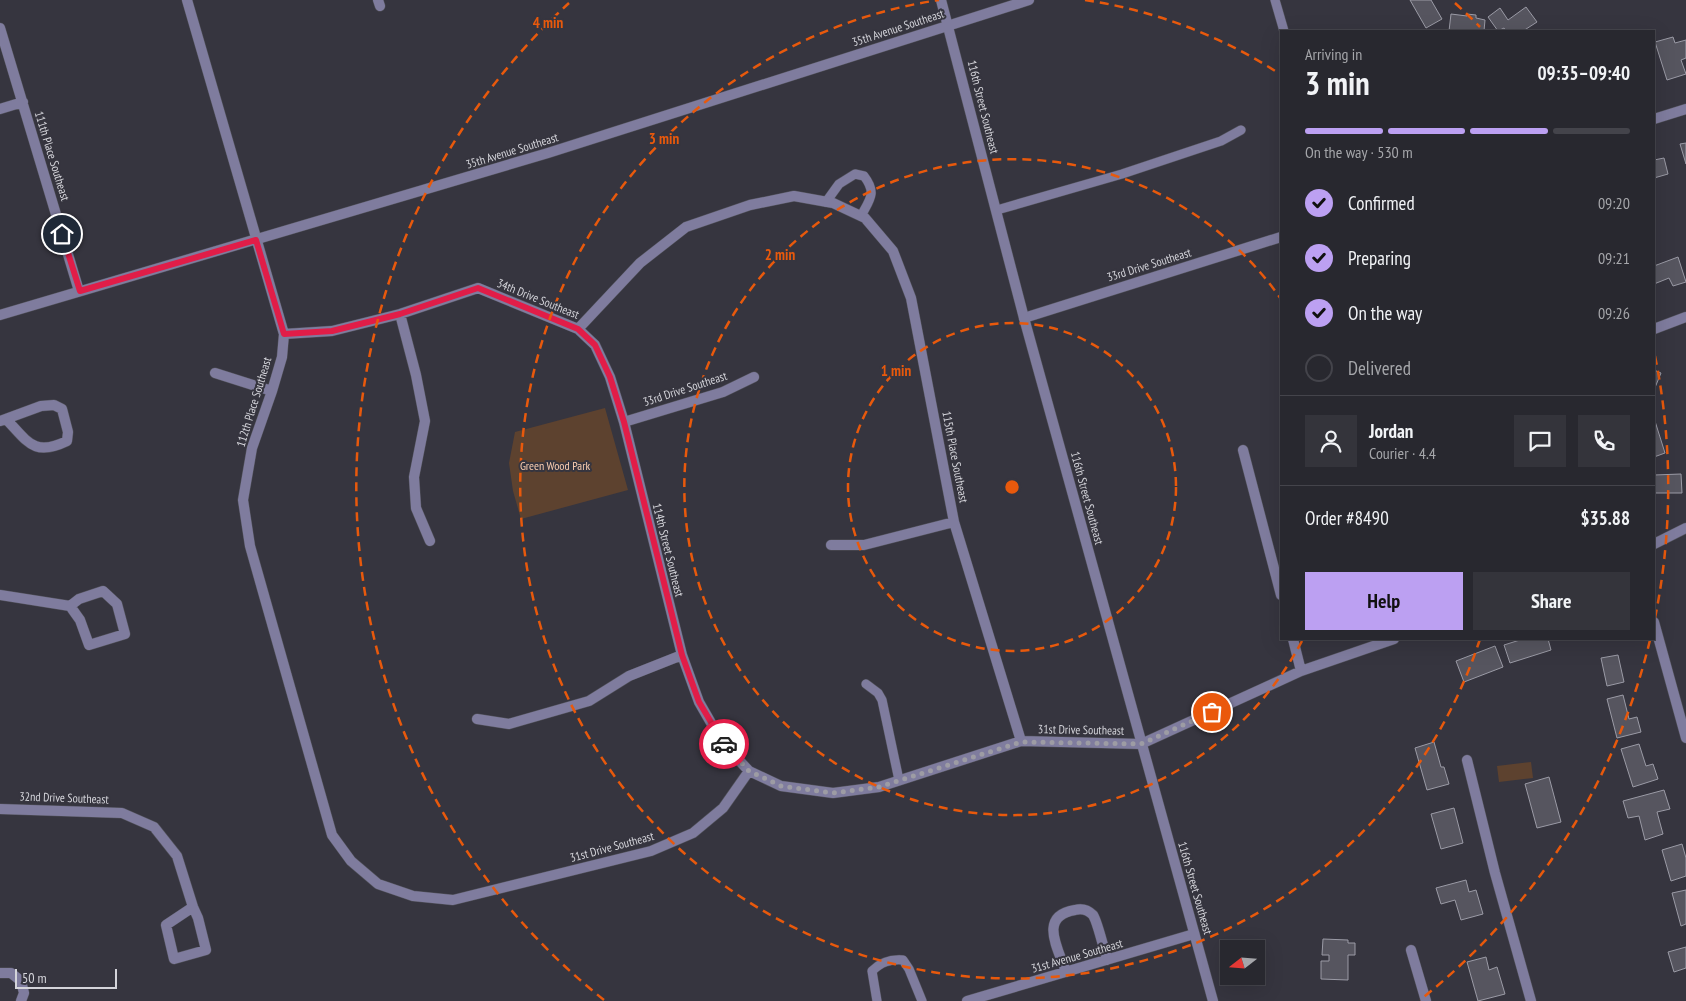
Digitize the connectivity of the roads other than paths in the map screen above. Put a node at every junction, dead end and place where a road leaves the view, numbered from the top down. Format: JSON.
{"nodes":[{"id":1,"x":187,"y":0,"type":"edge"},
{"id":2,"x":942,"y":0,"type":"edge"},
{"id":3,"x":1029,"y":0,"type":"edge"},
{"id":4,"x":1275,"y":0,"type":"edge"},
{"id":5,"x":949,"y":25,"type":"junction"},
{"id":6,"x":0,"y":28,"type":"edge"},
{"id":7,"x":1284,"y":30,"type":"edge"},
{"id":8,"x":22,"y":102,"type":"junction"},
{"id":9,"x":0,"y":109,"type":"edge"},
{"id":10,"x":1686,"y":109,"type":"edge"},
{"id":11,"x":1655,"y":119,"type":"edge"},
{"id":12,"x":1241,"y":130,"type":"dead end"},
{"id":13,"x":830,"y":202,"type":"junction"},
{"id":14,"x":997,"y":210,"type":"junction"},
{"id":15,"x":861,"y":216,"type":"junction"},
{"id":16,"x":1280,"y":237,"type":"edge"},
{"id":17,"x":256,"y":240,"type":"junction"},
{"id":18,"x":80,"y":291,"type":"junction"},
{"id":19,"x":400,"y":314,"type":"junction"},
{"id":20,"x":0,"y":315,"type":"edge"},
{"id":21,"x":1686,"y":317,"type":"edge"},
{"id":22,"x":1024,"y":318,"type":"junction"},
{"id":23,"x":578,"y":329,"type":"junction"},
{"id":24,"x":1655,"y":329,"type":"edge"},
{"id":25,"x":284,"y":334,"type":"junction"},
{"id":26,"x":215,"y":373,"type":"dead end"},
{"id":27,"x":754,"y":377,"type":"dead end"},
{"id":28,"x":272,"y":391,"type":"junction"},
{"id":29,"x":3,"y":420,"type":"edge"},
{"id":30,"x":624,"y":422,"type":"junction"},
{"id":31,"x":1243,"y":450,"type":"dead end"},
{"id":32,"x":954,"y":522,"type":"junction"},
{"id":33,"x":1686,"y":528,"type":"edge"},
{"id":34,"x":430,"y":541,"type":"dead end"},
{"id":35,"x":1655,"y":544,"type":"edge"},
{"id":36,"x":831,"y":545,"type":"dead end"},
{"id":37,"x":1280,"y":591,"type":"edge"},
{"id":38,"x":0,"y":595,"type":"edge"},
{"id":39,"x":70,"y":606,"type":"junction"},
{"id":40,"x":1655,"y":626,"type":"edge"},
{"id":41,"x":1293,"y":640,"type":"edge"},
{"id":42,"x":1391,"y":640,"type":"edge"},
{"id":43,"x":682,"y":655,"type":"junction"},
{"id":44,"x":1301,"y":671,"type":"junction"},
{"id":45,"x":866,"y":684,"type":"dead end"},
{"id":46,"x":477,"y":719,"type":"dead end"},
{"id":47,"x":1686,"y":738,"type":"edge"},
{"id":48,"x":1021,"y":742,"type":"junction"},
{"id":49,"x":1141,"y":744,"type":"junction"},
{"id":50,"x":1467,"y":760,"type":"dead end"},
{"id":51,"x":749,"y":771,"type":"junction"},
{"id":52,"x":899,"y":780,"type":"junction"},
{"id":53,"x":0,"y":809,"type":"edge"},
{"id":54,"x":378,"y":884,"type":"joint"},
{"id":55,"x":193,"y":907,"type":"junction"},
{"id":56,"x":1194,"y":934,"type":"junction"},
{"id":57,"x":1411,"y":950,"type":"dead end"},
{"id":58,"x":1107,"y":960,"type":"junction"},
{"id":59,"x":1066,"y":972,"type":"junction"},
{"id":60,"x":0,"y":973,"type":"edge"},
{"id":61,"x":21,"y":1001,"type":"edge"},
{"id":62,"x":878,"y":1001,"type":"edge"},
{"id":63,"x":922,"y":1001,"type":"edge"},
{"id":64,"x":967,"y":1001,"type":"edge"},
{"id":65,"x":1213,"y":1001,"type":"edge"},
{"id":66,"x":1426,"y":1001,"type":"edge"},
{"id":67,"x":1531,"y":1001,"type":"edge"}],
"edges":[{"from":1,"to":17,"type":"street","name":"112th Place Southeast"},
{"from":2,"to":5,"type":"street","name":"116th Street Southeast"},
{"from":3,"to":5,"type":"street","name":"35th Avenue Southeast"},
{"from":4,"to":7,"type":"lane"},
{"from":5,"to":14,"type":"street","name":"116th Street Southeast"},
{"from":5,"to":17,"type":"street","name":"35th Avenue Southeast"},
{"from":6,"to":8,"type":"street","name":"111th Place Southeast"},
{"from":8,"to":9,"type":"street"},
{"from":8,"to":18,"type":"street","name":"111th Place Southeast"},
{"from":10,"to":11,"type":"street"},
{"from":12,"to":14,"type":"lane"},
{"from":13,"to":15,"type":"street","name":"115th Place Southeast"},
{"from":13,"to":15,"type":"lane"},
{"from":13,"to":23,"type":"street","name":"34th Drive Southeast"},
{"from":14,"to":22,"type":"street","name":"116th Street Southeast"},
{"from":15,"to":32,"type":"street","name":"115th Place Southeast"},
{"from":16,"to":22,"type":"street","name":"33rd Drive Southeast"},
{"from":17,"to":18,"type":"street","name":"35th Avenue Southeast"},
{"from":17,"to":25,"type":"street","name":"112th Place Southeast"},
{"from":18,"to":20,"type":"street","name":"35th Avenue Southeast"},
{"from":19,"to":23,"type":"street","name":"34th Drive Southeast"},
{"from":19,"to":25,"type":"street","name":"34th Drive Southeast"},
{"from":19,"to":34,"type":"street"},
{"from":21,"to":24,"type":"street"},
{"from":22,"to":49,"type":"street","name":"116th Street Southeast"},
{"from":23,"to":30,"type":"street","name":"114th Street Southeast"},
{"from":25,"to":28,"type":"street","name":"112th Place Southeast"},
{"from":26,"to":28,"type":"street"},
{"from":27,"to":30,"type":"street","name":"33rd Drive Southeast"},
{"from":28,"to":54,"type":"street","name":"112th Place Southeast"},
{"from":29,"to":29,"type":"street"},
{"from":30,"to":43,"type":"street","name":"114th Street Southeast"},
{"from":31,"to":37,"type":"street"},
{"from":32,"to":36,"type":"street"},
{"from":32,"to":48,"type":"street","name":"115th Place Southeast"},
{"from":33,"to":35,"type":"street"},
{"from":38,"to":39,"type":"street"},
{"from":39,"to":39,"type":"street"},
{"from":40,"to":47,"type":"street"},
{"from":41,"to":44,"type":"street"},
{"from":42,"to":44,"type":"street","name":"31st Drive Southeast"},
{"from":43,"to":46,"type":"street"},
{"from":43,"to":51,"type":"street","name":"114th Street Southeast"},
{"from":44,"to":49,"type":"street","name":"31st Drive Southeast"},
{"from":45,"to":52,"type":"lane"},
{"from":48,"to":49,"type":"street","name":"31st Drive Southeast"},
{"from":48,"to":52,"type":"street","name":"31st Drive Southeast"},
{"from":49,"to":56,"type":"street","name":"116th Street Southeast"},
{"from":50,"to":67,"type":"street"},
{"from":51,"to":52,"type":"street","name":"31st Drive Southeast"},
{"from":51,"to":54,"type":"street","name":"31st Drive Southeast"},
{"from":53,"to":55,"type":"street","name":"32nd Drive Southeast"},
{"from":55,"to":55,"type":"street","name":"32nd Drive Southeast"},
{"from":56,"to":58,"type":"street","name":"31st Avenue Southeast"},
{"from":56,"to":65,"type":"street","name":"116th Street Southeast"},
{"from":57,"to":66,"type":"street"},
{"from":58,"to":59,"type":"street","name":"31st Avenue Southeast"},
{"from":58,"to":59,"type":"street"},
{"from":59,"to":64,"type":"street","name":"31st Avenue Southeast"},
{"from":60,"to":61,"type":"street"},
{"from":62,"to":63,"type":"lane"}]}
